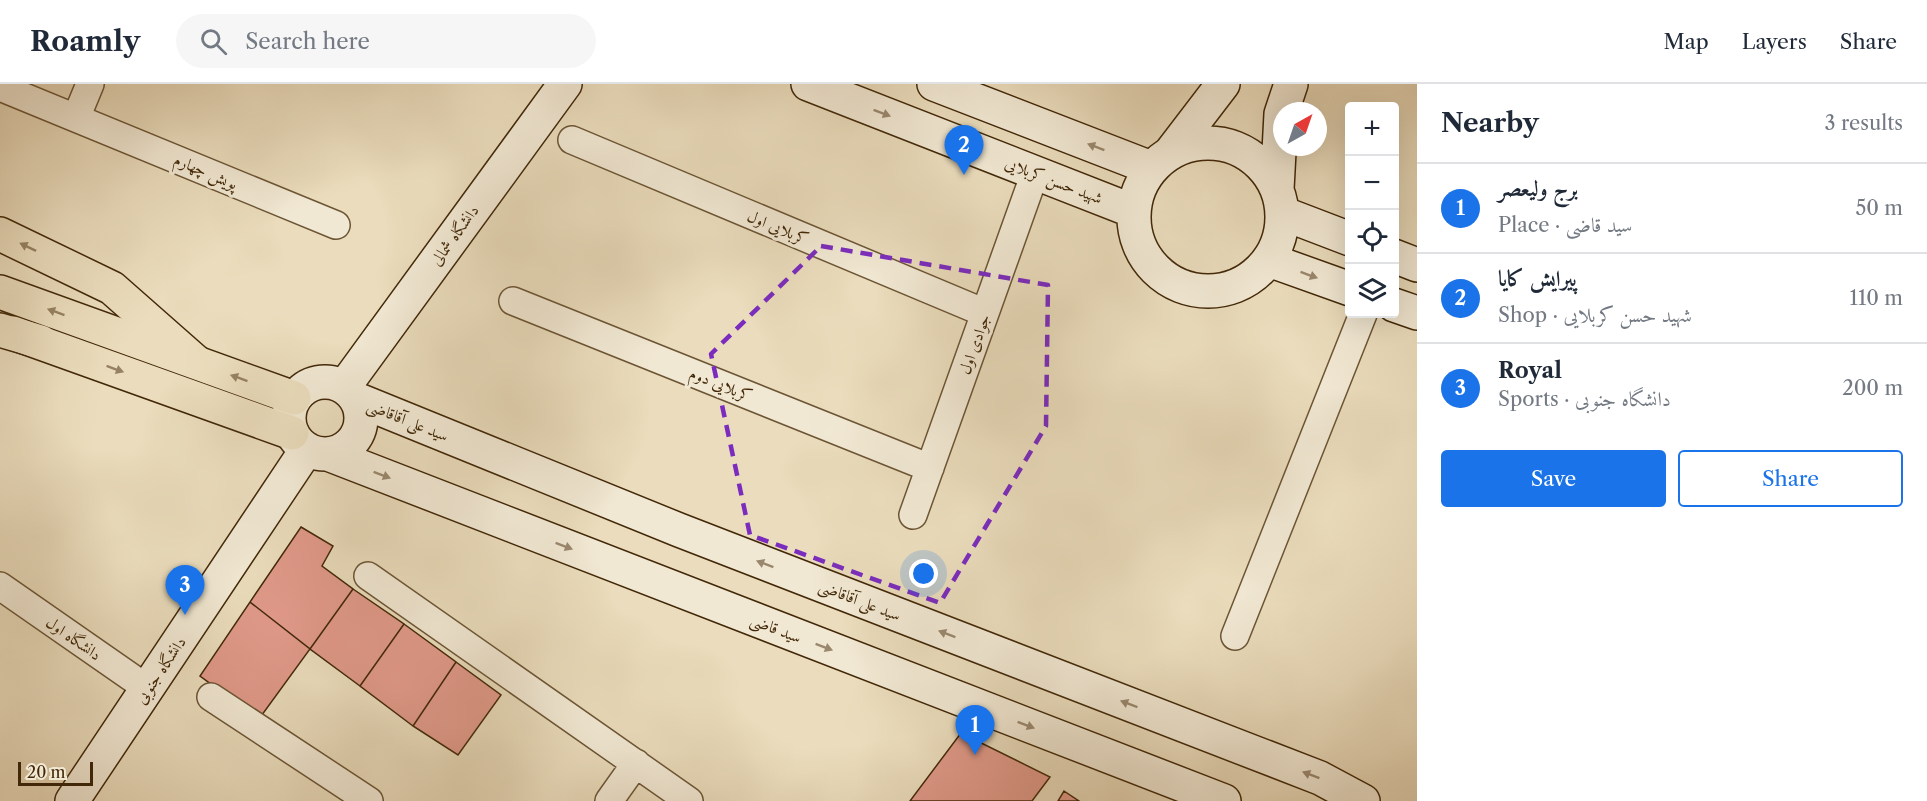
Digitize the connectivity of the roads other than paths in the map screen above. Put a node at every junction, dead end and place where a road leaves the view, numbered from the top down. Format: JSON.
{"nodes":[{"id":1,"x":90,"y":84,"type":"edge"},
{"id":2,"x":565,"y":84,"type":"edge"},
{"id":3,"x":808,"y":84,"type":"edge"},
{"id":4,"x":934,"y":84,"type":"edge"},
{"id":5,"x":1223,"y":84,"type":"edge"},
{"id":6,"x":1291,"y":84,"type":"edge"},
{"id":7,"x":0,"y":87,"type":"edge"},
{"id":8,"x":76,"y":118,"type":"junction"},
{"id":9,"x":572,"y":140,"type":"dead end"},
{"id":10,"x":1161,"y":160,"type":"junction"},
{"id":11,"x":1035,"y":173,"type":"junction"},
{"id":12,"x":1279,"y":201,"type":"junction"},
{"id":13,"x":1133,"y":211,"type":"junction"},
{"id":14,"x":336,"y":225,"type":"dead end"},
{"id":15,"x":0,"y":234,"type":"edge"},
{"id":16,"x":1345,"y":236,"type":"edge"},
{"id":17,"x":1399,"y":258,"type":"edge"},
{"id":18,"x":1269,"y":260,"type":"junction"},
{"id":19,"x":1417,"y":265,"type":"edge"},
{"id":20,"x":1345,"y":287,"type":"edge"},
{"id":21,"x":0,"y":292,"type":"edge"},
{"id":22,"x":513,"y":301,"type":"dead end"},
{"id":23,"x":1399,"y":306,"type":"edge"},
{"id":24,"x":985,"y":313,"type":"junction"},
{"id":25,"x":1417,"y":313,"type":"edge"},
{"id":26,"x":1362,"y":318,"type":"edge"},
{"id":27,"x":0,"y":329,"type":"edge"},
{"id":28,"x":196,"y":362,"type":"junction"},
{"id":29,"x":350,"y":393,"type":"junction"},
{"id":30,"x":294,"y":398,"type":"junction"},
{"id":31,"x":309,"y":445,"type":"junction"},
{"id":32,"x":930,"y":468,"type":"junction"},
{"id":33,"x":913,"y":515,"type":"dead end"},
{"id":34,"x":368,"y":576,"type":"dead end"},
{"id":35,"x":0,"y":586,"type":"edge"},
{"id":36,"x":1235,"y":636,"type":"dead end"},
{"id":37,"x":148,"y":689,"type":"junction"},
{"id":38,"x":212,"y":697,"type":"dead end"},
{"id":39,"x":636,"y":763,"type":"junction"},
{"id":40,"x":72,"y":801,"type":"edge"},
{"id":41,"x":369,"y":801,"type":"edge"},
{"id":42,"x":609,"y":801,"type":"edge"},
{"id":43,"x":689,"y":801,"type":"edge"},
{"id":44,"x":1224,"y":801,"type":"edge"},
{"id":45,"x":1363,"y":801,"type":"edge"}],
"edges":[{"from":1,"to":8,"type":"street"},
{"from":2,"to":29,"type":"street","name":"دانشگاه شمالی"},
{"from":3,"to":11,"type":"street","name":"شهید حسن کربلایی","one_way":true},
{"from":10,"to":4,"type":"street","one_way":true},
{"from":5,"to":10,"type":"street"},
{"from":6,"to":12,"type":"street"},
{"from":7,"to":8,"type":"street","name":"پویش چهارم"},
{"from":8,"to":14,"type":"street","name":"پویش چهارم"},
{"from":9,"to":24,"type":"street","name":"کربلایی اول"},
{"from":10,"to":12,"type":"street"},
{"from":10,"to":13,"type":"street"},
{"from":11,"to":13,"type":"street","name":"شهید حسن کربلایی"},
{"from":11,"to":24,"type":"street","name":"جوادی اول"},
{"from":12,"to":16,"type":"street"},
{"from":12,"to":18,"type":"street"},
{"from":13,"to":18,"type":"street"},
{"from":28,"to":15,"type":"main road","one_way":true},
{"from":17,"to":19,"type":"street"},
{"from":18,"to":20,"type":"street","one_way":true},
{"from":28,"to":21,"type":"main road","one_way":true},
{"from":22,"to":32,"type":"street","name":"کربلایی دوم"},
{"from":23,"to":25,"type":"street"},
{"from":24,"to":32,"type":"street","name":"جوادی اول"},
{"from":26,"to":36,"type":"street"},
{"from":27,"to":31,"type":"main road","one_way":true},
{"from":30,"to":28,"type":"main road","one_way":true},
{"from":29,"to":30,"type":"street"},
{"from":29,"to":31,"type":"street"},
{"from":45,"to":29,"type":"street","name":"سید علی آقاقاضی","one_way":true},
{"from":30,"to":31,"type":"street"},
{"from":31,"to":37,"type":"street","name":"دانشگاه جنوبی"},
{"from":31,"to":44,"type":"street","name":"سید قاضی","one_way":true},
{"from":32,"to":33,"type":"street","name":"جوادی اول"},
{"from":34,"to":39,"type":"street"},
{"from":35,"to":37,"type":"street","name":"دانشگاه اول"},
{"from":37,"to":40,"type":"street","name":"دانشگاه جنوبی"},
{"from":38,"to":41,"type":"street"},
{"from":39,"to":42,"type":"street"},
{"from":39,"to":43,"type":"street"}]}
